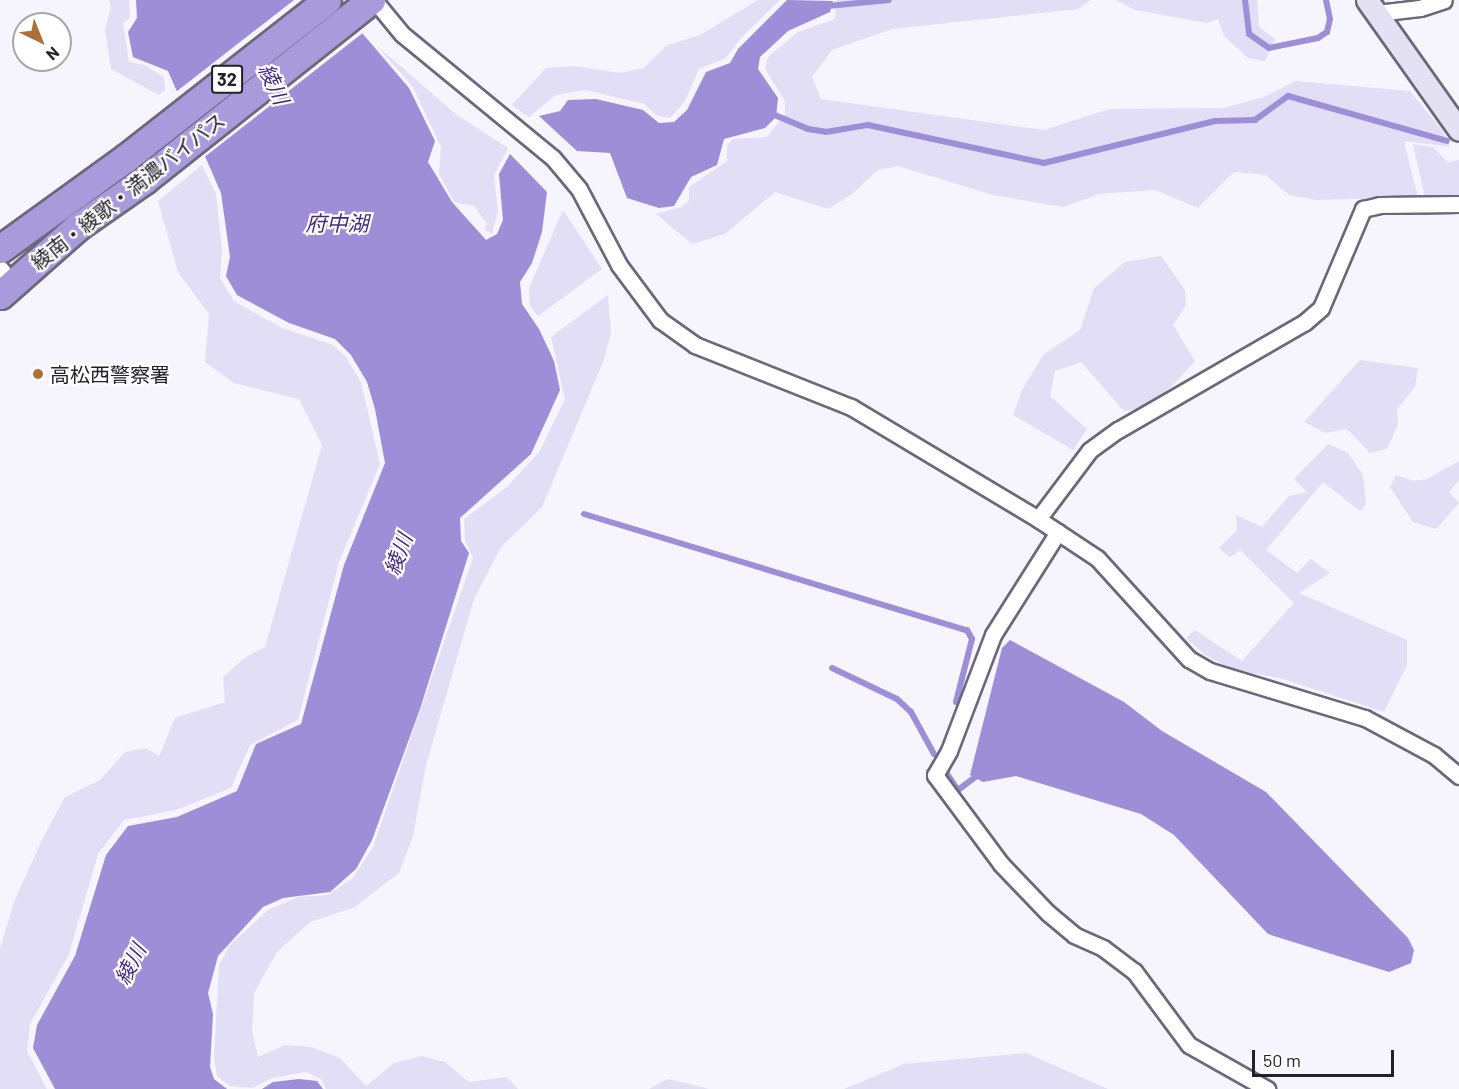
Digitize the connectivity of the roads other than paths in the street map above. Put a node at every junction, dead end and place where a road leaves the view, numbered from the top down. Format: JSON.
{"nodes":[{"id":1,"x":327,"y":0,"type":"edge"},
{"id":2,"x":373,"y":0,"type":"edge"},
{"id":3,"x":1444,"y":0,"type":"edge"},
{"id":4,"x":1372,"y":7,"type":"edge"},
{"id":5,"x":1459,"y":129,"type":"edge"},
{"id":6,"x":1459,"y":204,"type":"edge"},
{"id":7,"x":0,"y":249,"type":"edge"},
{"id":8,"x":4,"y":282,"type":"edge"},
{"id":9,"x":1038,"y":519,"type":"junction"},
{"id":10,"x":1058,"y":532,"type":"junction"},
{"id":11,"x":1459,"y":776,"type":"edge"},
{"id":12,"x":1267,"y":1089,"type":"edge"}],
"edges":[{"from":1,"to":7,"type":"highway","name":"綾南・綾歌・満濃バイパス","number":"32"},
{"from":2,"to":8,"type":"highway","name":"綾南・綾歌・満濃バイパス","number":"32"},
{"from":2,"to":9,"type":"street"},
{"from":3,"to":4,"type":"street"},
{"from":4,"to":5,"type":"street"},
{"from":6,"to":9,"type":"street"},
{"from":9,"to":10,"type":"street"},
{"from":10,"to":11,"type":"street"},
{"from":10,"to":12,"type":"street"}]}
